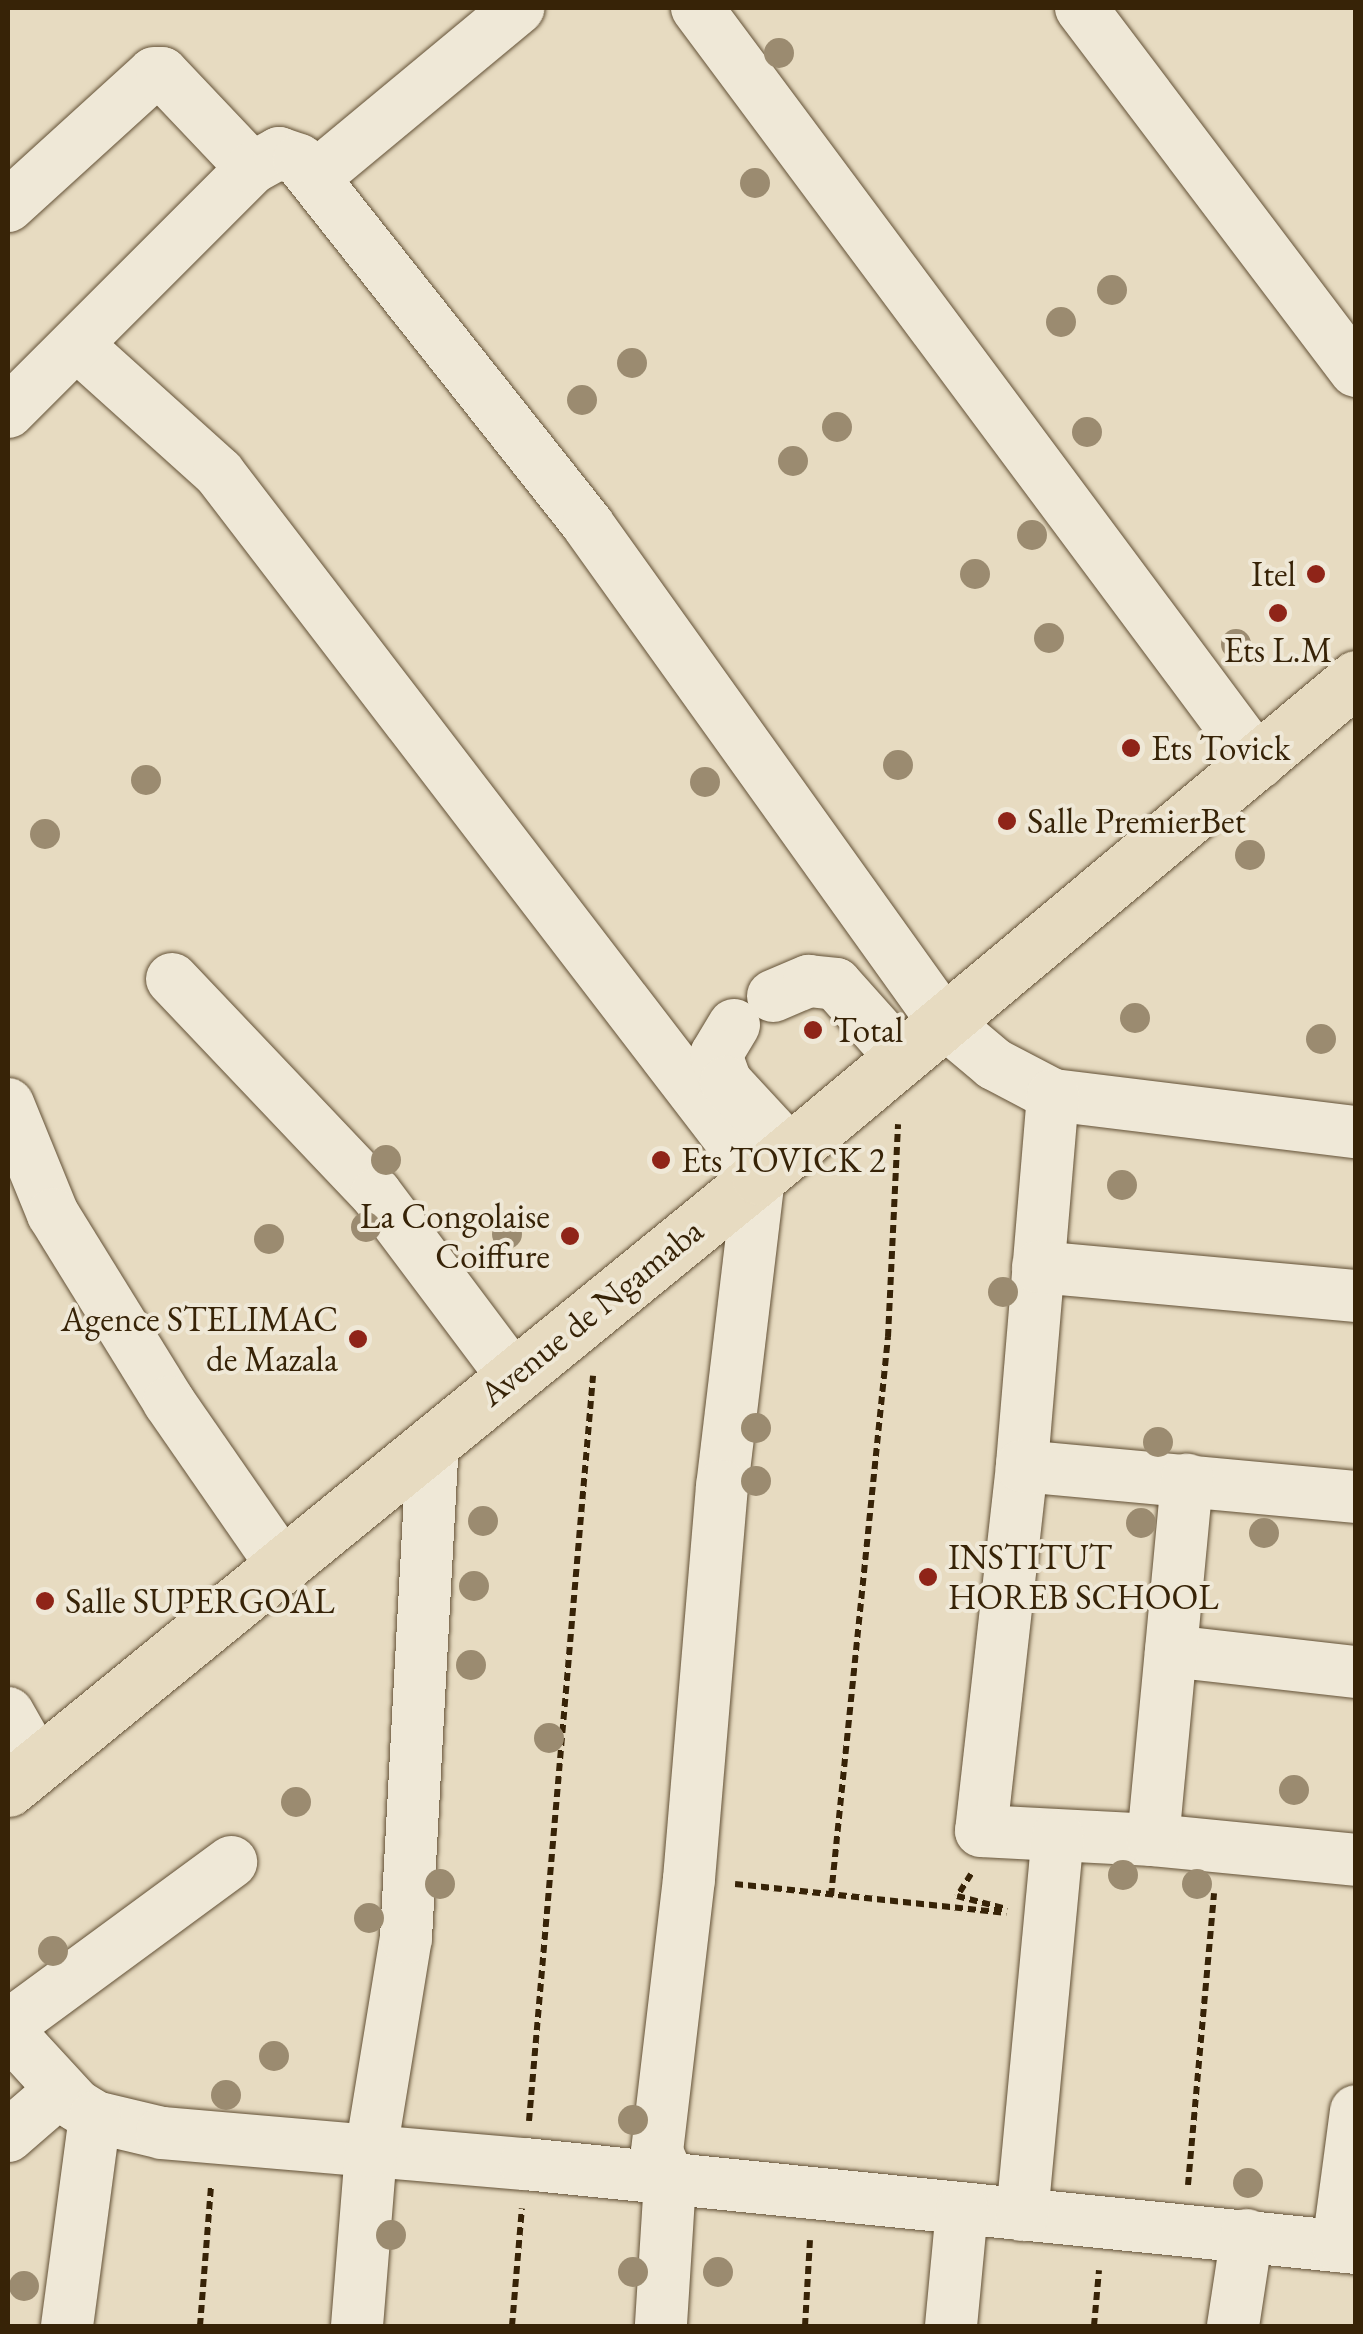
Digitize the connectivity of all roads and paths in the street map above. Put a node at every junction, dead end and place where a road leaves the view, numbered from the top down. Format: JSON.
{"nodes":[{"id":1,"x":518,"y":8,"type":"edge"},
{"id":2,"x":1081,"y":8,"type":"edge"},
{"id":3,"x":718,"y":15,"type":"edge"},
{"id":4,"x":252,"y":168,"type":"junction"},
{"id":5,"x":316,"y":176,"type":"junction"},
{"id":6,"x":8,"y":206,"type":"edge"},
{"id":7,"x":78,"y":346,"type":"junction"},
{"id":8,"x":1356,"y":371,"type":"edge"},
{"id":9,"x":8,"y":412,"type":"edge"},
{"id":10,"x":1356,"y":678,"type":"edge"},
{"id":11,"x":1258,"y":762,"type":"junction"},
{"id":12,"x":172,"y":978,"type":"dead end"},
{"id":13,"x":942,"y":1021,"type":"junction"},
{"id":14,"x":901,"y":1057,"type":"junction"},
{"id":15,"x":1053,"y":1095,"type":"junction"},
{"id":16,"x":8,"y":1104,"type":"edge"},
{"id":17,"x":1356,"y":1132,"type":"edge"},
{"id":18,"x":774,"y":1164,"type":"junction"},
{"id":19,"x":1038,"y":1267,"type":"junction"},
{"id":20,"x":1356,"y":1296,"type":"edge"},
{"id":21,"x":599,"y":1304,"type":"junction"},
{"id":22,"x":512,"y":1375,"type":"junction"},
{"id":23,"x":432,"y":1444,"type":"junction"},
{"id":24,"x":1022,"y":1466,"type":"junction"},
{"id":25,"x":1186,"y":1480,"type":"junction"},
{"id":26,"x":1356,"y":1497,"type":"edge"},
{"id":27,"x":282,"y":1565,"type":"junction"},
{"id":28,"x":1171,"y":1651,"type":"junction"},
{"id":29,"x":1356,"y":1672,"type":"edge"},
{"id":30,"x":8,"y":1713,"type":"edge"},
{"id":31,"x":22,"y":1776,"type":"edge"},
{"id":32,"x":981,"y":1831,"type":"junction"},
{"id":33,"x":1058,"y":1838,"type":"junction"},
{"id":34,"x":1153,"y":1840,"type":"junction"},
{"id":35,"x":1218,"y":1848,"type":"junction"},
{"id":36,"x":1356,"y":1860,"type":"edge"},
{"id":37,"x":232,"y":1862,"type":"dead end"},
{"id":38,"x":689,"y":1879,"type":"junction"},
{"id":39,"x":830,"y":1896,"type":"junction"},
{"id":40,"x":8,"y":2028,"type":"edge"},
{"id":41,"x":77,"y":2104,"type":"junction"},
{"id":42,"x":1356,"y":2110,"type":"edge"},
{"id":43,"x":8,"y":2136,"type":"edge"},
{"id":44,"x":214,"y":2139,"type":"junction"},
{"id":45,"x":370,"y":2151,"type":"junction"},
{"id":46,"x":525,"y":2164,"type":"junction"},
{"id":47,"x":670,"y":2181,"type":"junction"},
{"id":48,"x":813,"y":2194,"type":"junction"},
{"id":49,"x":962,"y":2209,"type":"junction"},
{"id":50,"x":1022,"y":2215,"type":"junction"},
{"id":51,"x":1103,"y":2224,"type":"junction"},
{"id":52,"x":1184,"y":2230,"type":"junction"},
{"id":53,"x":1247,"y":2235,"type":"junction"},
{"id":54,"x":1347,"y":2247,"type":"edge"},
{"id":55,"x":67,"y":2326,"type":"edge"},
{"id":56,"x":200,"y":2326,"type":"edge"},
{"id":57,"x":357,"y":2326,"type":"edge"},
{"id":58,"x":512,"y":2326,"type":"edge"},
{"id":59,"x":661,"y":2326,"type":"edge"},
{"id":60,"x":805,"y":2326,"type":"edge"},
{"id":61,"x":951,"y":2326,"type":"edge"},
{"id":62,"x":1094,"y":2326,"type":"edge"},
{"id":63,"x":1234,"y":2326,"type":"edge"}],
"edges":[{"from":1,"to":5,"type":"street"},
{"from":2,"to":8,"type":"street"},
{"from":3,"to":11,"type":"street"},
{"from":4,"to":5,"type":"street"},
{"from":4,"to":6,"type":"street"},
{"from":4,"to":7,"type":"street"},
{"from":5,"to":13,"type":"street"},
{"from":7,"to":9,"type":"street"},
{"from":7,"to":18,"type":"street"},
{"from":10,"to":11,"type":"main road","name":"Avenue de Ngamaba"},
{"from":11,"to":13,"type":"main road","name":"Avenue de Ngamaba"},
{"from":12,"to":22,"type":"street"},
{"from":13,"to":14,"type":"main road","name":"Avenue de Ngamaba"},
{"from":13,"to":15,"type":"street"},
{"from":14,"to":18,"type":"main road","name":"Avenue de Ngamaba"},
{"from":14,"to":18,"type":"street"},
{"from":14,"to":39,"type":"path"},
{"from":15,"to":17,"type":"street"},
{"from":15,"to":19,"type":"street"},
{"from":16,"to":27,"type":"street"},
{"from":18,"to":21,"type":"main road","name":"Avenue de Ngamaba"},
{"from":18,"to":38,"type":"street"},
{"from":19,"to":20,"type":"street"},
{"from":19,"to":24,"type":"street"},
{"from":21,"to":22,"type":"main road","name":"Avenue de Ngamaba"},
{"from":21,"to":46,"type":"path"},
{"from":22,"to":23,"type":"main road","name":"Avenue de Ngamaba"},
{"from":23,"to":27,"type":"main road","name":"Avenue de Ngamaba"},
{"from":23,"to":45,"type":"street"},
{"from":24,"to":25,"type":"street"},
{"from":24,"to":32,"type":"street"},
{"from":25,"to":26,"type":"street"},
{"from":25,"to":28,"type":"street"},
{"from":27,"to":31,"type":"main road","name":"Avenue de Ngamaba"},
{"from":28,"to":29,"type":"street"},
{"from":28,"to":34,"type":"street"},
{"from":30,"to":31,"type":"street"},
{"from":32,"to":33,"type":"street"},
{"from":32,"to":39,"type":"path"},
{"from":33,"to":34,"type":"street"},
{"from":33,"to":50,"type":"street"},
{"from":34,"to":35,"type":"street"},
{"from":35,"to":36,"type":"street"},
{"from":35,"to":52,"type":"path"},
{"from":37,"to":40,"type":"street"},
{"from":38,"to":39,"type":"path"},
{"from":38,"to":47,"type":"street"},
{"from":40,"to":41,"type":"street"},
{"from":41,"to":43,"type":"street"},
{"from":41,"to":44,"type":"street"},
{"from":41,"to":55,"type":"street"},
{"from":42,"to":54,"type":"street"},
{"from":44,"to":45,"type":"street"},
{"from":44,"to":56,"type":"path"},
{"from":45,"to":46,"type":"street"},
{"from":45,"to":57,"type":"street"},
{"from":46,"to":47,"type":"street"},
{"from":46,"to":58,"type":"path"},
{"from":47,"to":48,"type":"street"},
{"from":47,"to":59,"type":"street"},
{"from":48,"to":49,"type":"street"},
{"from":48,"to":60,"type":"path"},
{"from":49,"to":50,"type":"street"},
{"from":49,"to":61,"type":"street"},
{"from":50,"to":51,"type":"street"},
{"from":51,"to":52,"type":"street"},
{"from":51,"to":62,"type":"path"},
{"from":52,"to":53,"type":"street"},
{"from":53,"to":54,"type":"street"},
{"from":53,"to":63,"type":"street"}]}
